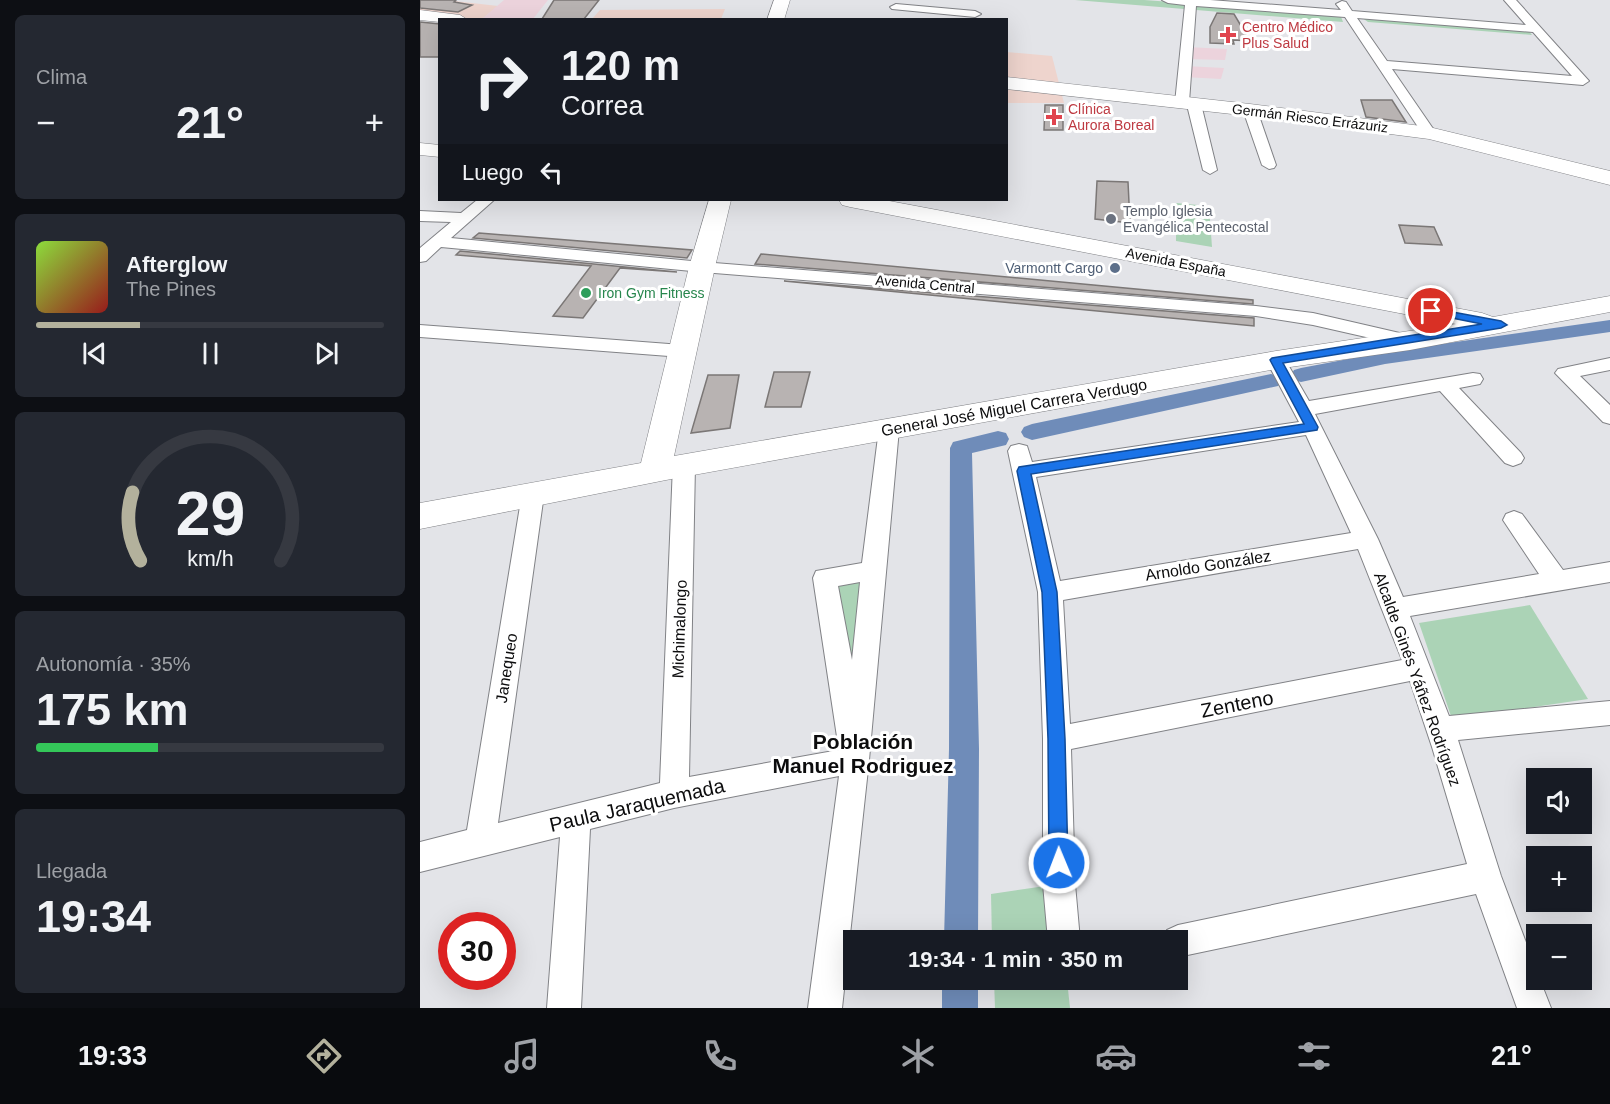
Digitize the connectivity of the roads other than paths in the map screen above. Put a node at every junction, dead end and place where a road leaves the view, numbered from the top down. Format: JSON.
{"nodes":[{"id":1,"x":782,"y":0,"type":"edge"},
{"id":2,"x":798,"y":0,"type":"edge"},
{"id":3,"x":976,"y":0,"type":"edge"},
{"id":4,"x":1168,"y":0,"type":"edge"},
{"id":5,"x":1340,"y":0,"type":"edge"},
{"id":6,"x":1510,"y":0,"type":"edge"},
{"id":7,"x":1190,"y":1,"type":"edge"},
{"id":8,"x":896,"y":7,"type":"dead end"},
{"id":9,"x":1346,"y":13,"type":"junction"},
{"id":10,"x":420,"y":15,"type":"edge"},
{"id":11,"x":975,"y":17,"type":"edge"},
{"id":12,"x":444,"y":18,"type":"edge"},
{"id":13,"x":776,"y":18,"type":"edge"},
{"id":14,"x":793,"y":18,"type":"edge"},
{"id":15,"x":1536,"y":29,"type":"junction"},
{"id":16,"x":1384,"y":65,"type":"junction"},
{"id":17,"x":1008,"y":83,"type":"edge"},
{"id":18,"x":1188,"y":104,"type":"junction"},
{"id":19,"x":1250,"y":110,"type":"junction"},
{"id":20,"x":1429,"y":133,"type":"junction"},
{"id":21,"x":420,"y":149,"type":"edge"},
{"id":22,"x":438,"y":151,"type":"edge"},
{"id":23,"x":1269,"y":165,"type":"dead end"},
{"id":24,"x":1210,"y":170,"type":"dead end"},
{"id":25,"x":1610,"y":178,"type":"edge"},
{"id":26,"x":485,"y":201,"type":"edge"},
{"id":27,"x":720,"y":201,"type":"edge"},
{"id":28,"x":855,"y":201,"type":"edge"},
{"id":29,"x":420,"y":216,"type":"edge"},
{"id":30,"x":464,"y":218,"type":"junction"},
{"id":31,"x":437,"y":242,"type":"junction"},
{"id":32,"x":420,"y":257,"type":"edge"},
{"id":33,"x":702,"y":267,"type":"junction"},
{"id":34,"x":1609,"y":305,"type":"edge"},
{"id":35,"x":1501,"y":325,"type":"junction"},
{"id":36,"x":420,"y":331,"type":"edge"},
{"id":37,"x":1410,"y":341,"type":"junction"},
{"id":38,"x":682,"y":351,"type":"junction"},
{"id":39,"x":1276,"y":360,"type":"junction"},
{"id":40,"x":1610,"y":364,"type":"edge"},
{"id":41,"x":1473,"y":379,"type":"dead end"},
{"id":42,"x":1444,"y":384,"type":"junction"},
{"id":43,"x":1610,"y":417,"type":"edge"},
{"id":44,"x":1308,"y":418,"type":"junction"},
{"id":45,"x":889,"y":429,"type":"junction"},
{"id":46,"x":1513,"y":458,"type":"dead end"},
{"id":47,"x":684,"y":465,"type":"junction"},
{"id":48,"x":655,"y":472,"type":"junction"},
{"id":49,"x":533,"y":494,"type":"junction"},
{"id":50,"x":420,"y":516,"type":"edge"},
{"id":51,"x":1514,"y":520,"type":"dead end"},
{"id":52,"x":1366,"y":539,"type":"junction"},
{"id":53,"x":873,"y":571,"type":"junction"},
{"id":54,"x":1610,"y":572,"type":"edge"},
{"id":55,"x":1557,"y":581,"type":"junction"},
{"id":56,"x":1050,"y":592,"type":"junction"},
{"id":57,"x":1394,"y":609,"type":"junction"},
{"id":58,"x":1417,"y":668,"type":"junction"},
{"id":59,"x":1610,"y":713,"type":"edge"},
{"id":60,"x":1440,"y":729,"type":"junction"},
{"id":61,"x":1057,"y":739,"type":"junction"},
{"id":62,"x":855,"y":760,"type":"junction"},
{"id":63,"x":674,"y":794,"type":"junction"},
{"id":64,"x":576,"y":818,"type":"junction"},
{"id":65,"x":480,"y":842,"type":"junction"},
{"id":66,"x":420,"y":857,"type":"edge"},
{"id":67,"x":1486,"y":876,"type":"junction"},
{"id":68,"x":1063,"y":930,"type":"edge"},
{"id":69,"x":1188,"y":939,"type":"edge"},
{"id":70,"x":564,"y":1008,"type":"edge"},
{"id":71,"x":825,"y":1008,"type":"edge"},
{"id":72,"x":1534,"y":1008,"type":"edge"}],
"edges":[{"from":1,"to":13,"type":"street"},
{"from":2,"to":14,"type":"street"},
{"from":3,"to":11,"type":"street"},
{"from":4,"to":7,"type":"street"},
{"from":5,"to":9,"type":"street"},
{"from":6,"to":15,"type":"street"},
{"from":7,"to":9,"type":"street"},
{"from":7,"to":18,"type":"street"},
{"from":8,"to":11,"type":"street"},
{"from":9,"to":15,"type":"street"},
{"from":9,"to":16,"type":"street"},
{"from":10,"to":12,"type":"street"},
{"from":15,"to":16,"type":"street"},
{"from":16,"to":20,"type":"street"},
{"from":17,"to":18,"type":"street","name":"Germán Riesco Errázuriz"},
{"from":18,"to":19,"type":"street","name":"Germán Riesco Errázuriz"},
{"from":18,"to":24,"type":"street"},
{"from":19,"to":20,"type":"street","name":"Germán Riesco Errázuriz"},
{"from":19,"to":23,"type":"street"},
{"from":20,"to":25,"type":"street","name":"Germán Riesco Errázuriz"},
{"from":21,"to":22,"type":"street"},
{"from":26,"to":30,"type":"street"},
{"from":27,"to":33,"type":"street"},
{"from":28,"to":35,"type":"street","name":"Avenida España"},
{"from":29,"to":30,"type":"street"},
{"from":30,"to":31,"type":"street"},
{"from":31,"to":32,"type":"street"},
{"from":31,"to":33,"type":"street","name":"Avenida Central"},
{"from":33,"to":37,"type":"street","name":"Avenida Central"},
{"from":33,"to":38,"type":"street"},
{"from":34,"to":35,"type":"street","name":"General José Miguel Carrera Verdugo"},
{"from":35,"to":37,"type":"street","name":"General José Miguel Carrera Verdugo"},
{"from":36,"to":38,"type":"street"},
{"from":37,"to":39,"type":"street","name":"General José Miguel Carrera Verdugo"},
{"from":38,"to":48,"type":"street"},
{"from":39,"to":44,"type":"street","name":"Alcalde Ginés Yáñez Rodríguez"},
{"from":39,"to":45,"type":"street","name":"General José Miguel Carrera Verdugo"},
{"from":40,"to":43,"type":"street"},
{"from":41,"to":42,"type":"street"},
{"from":42,"to":44,"type":"street"},
{"from":42,"to":46,"type":"street"},
{"from":44,"to":52,"type":"street","name":"Alcalde Ginés Yáñez Rodríguez"},
{"from":44,"to":56,"type":"street"},
{"from":45,"to":47,"type":"street","name":"General José Miguel Carrera Verdugo"},
{"from":45,"to":53,"type":"street"},
{"from":47,"to":48,"type":"street","name":"General José Miguel Carrera Verdugo"},
{"from":47,"to":63,"type":"street","name":"Michimalongo"},
{"from":48,"to":49,"type":"street","name":"General José Miguel Carrera Verdugo"},
{"from":49,"to":50,"type":"street","name":"General José Miguel Carrera Verdugo"},
{"from":49,"to":65,"type":"street","name":"Janequeo"},
{"from":51,"to":55,"type":"street"},
{"from":52,"to":56,"type":"street","name":"Arnoldo González"},
{"from":52,"to":57,"type":"street","name":"Alcalde Ginés Yáñez Rodríguez"},
{"from":53,"to":62,"type":"street"},
{"from":53,"to":62,"type":"street"},
{"from":54,"to":55,"type":"street"},
{"from":55,"to":57,"type":"street"},
{"from":56,"to":61,"type":"street"},
{"from":57,"to":58,"type":"street","name":"Alcalde Ginés Yáñez Rodríguez"},
{"from":58,"to":60,"type":"street","name":"Alcalde Ginés Yáñez Rodríguez"},
{"from":58,"to":61,"type":"street","name":"Zenteno"},
{"from":59,"to":60,"type":"street"},
{"from":60,"to":67,"type":"street","name":"Alcalde Ginés Yáñez Rodríguez"},
{"from":61,"to":68,"type":"street"},
{"from":62,"to":63,"type":"street","name":"Paula Jaraquemada"},
{"from":62,"to":71,"type":"street"},
{"from":63,"to":64,"type":"street","name":"Paula Jaraquemada"},
{"from":64,"to":65,"type":"street","name":"Paula Jaraquemada"},
{"from":64,"to":70,"type":"street"},
{"from":65,"to":66,"type":"street","name":"Paula Jaraquemada"},
{"from":67,"to":69,"type":"street"},
{"from":67,"to":72,"type":"street","name":"Alcalde Ginés Yáñez Rodríguez"}]}
